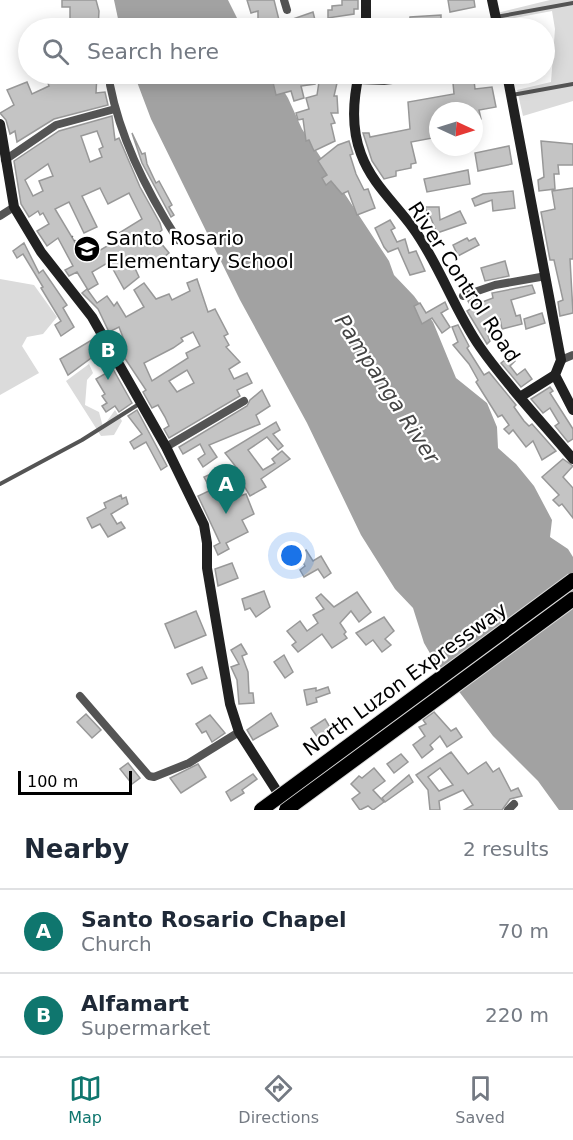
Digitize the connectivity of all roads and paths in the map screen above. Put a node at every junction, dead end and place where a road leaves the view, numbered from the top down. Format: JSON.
{"nodes":[{"id":1,"x":284,"y":0,"type":"edge"},
{"id":2,"x":366,"y":0,"type":"edge"},
{"id":3,"x":492,"y":0,"type":"edge"},
{"id":4,"x":573,"y":3,"type":"edge"},
{"id":5,"x":287,"y":10,"type":"dead end"},
{"id":6,"x":366,"y":18,"type":"edge"},
{"id":7,"x":496,"y":18,"type":"edge"},
{"id":8,"x":516,"y":18,"type":"edge"},
{"id":9,"x":357,"y":84,"type":"edge"},
{"id":10,"x":508,"y":84,"type":"edge"},
{"id":11,"x":573,"y":84,"type":"edge"},
{"id":12,"x":110,"y":85,"type":"dead end"},
{"id":13,"x":510,"y":96,"type":"junction"},
{"id":14,"x":115,"y":109,"type":"junction"},
{"id":15,"x":0,"y":124,"type":"edge"},
{"id":16,"x":5,"y":160,"type":"junction"},
{"id":17,"x":14,"y":207,"type":"junction"},
{"id":18,"x":0,"y":216,"type":"edge"},
{"id":19,"x":72,"y":236,"type":"dead end"},
{"id":20,"x":178,"y":240,"type":"dead end"},
{"id":21,"x":81,"y":252,"type":"dead end"},
{"id":22,"x":546,"y":276,"type":"junction"},
{"id":23,"x":463,"y":296,"type":"dead end"},
{"id":24,"x":573,"y":355,"type":"edge"},
{"id":25,"x":561,"y":360,"type":"junction"},
{"id":26,"x":555,"y":375,"type":"junction"},
{"id":27,"x":520,"y":397,"type":"junction"},
{"id":28,"x":244,"y":401,"type":"dead end"},
{"id":29,"x":140,"y":403,"type":"junction"},
{"id":30,"x":573,"y":410,"type":"edge"},
{"id":31,"x":166,"y":447,"type":"junction"},
{"id":32,"x":573,"y":459,"type":"edge"},
{"id":33,"x":0,"y":484,"type":"edge"},
{"id":34,"x":573,"y":580,"type":"edge"},
{"id":35,"x":573,"y":599,"type":"edge"},
{"id":36,"x":80,"y":696,"type":"dead end"},
{"id":37,"x":239,"y":732,"type":"junction"},
{"id":38,"x":280,"y":796,"type":"junction"},
{"id":39,"x":514,"y":804,"type":"dead end"},
{"id":40,"x":262,"y":810,"type":"edge"},
{"id":41,"x":288,"y":810,"type":"edge"},
{"id":42,"x":508,"y":810,"type":"edge"}],
"edges":[{"from":1,"to":5,"type":"street"},
{"from":2,"to":6,"type":"street"},
{"from":3,"to":7,"type":"street"},
{"from":4,"to":8,"type":"lane"},
{"from":9,"to":27,"type":"street","name":"River Control Road"},
{"from":10,"to":13,"type":"street"},
{"from":11,"to":13,"type":"lane"},
{"from":12,"to":14,"type":"street"},
{"from":13,"to":22,"type":"street"},
{"from":14,"to":16,"type":"street"},
{"from":14,"to":20,"type":"street"},
{"from":15,"to":16,"type":"street"},
{"from":16,"to":17,"type":"street"},
{"from":17,"to":18,"type":"street"},
{"from":17,"to":29,"type":"street"},
{"from":19,"to":21,"type":"path"},
{"from":22,"to":23,"type":"street"},
{"from":22,"to":25,"type":"street"},
{"from":24,"to":25,"type":"street"},
{"from":25,"to":26,"type":"street"},
{"from":26,"to":27,"type":"street"},
{"from":26,"to":30,"type":"street"},
{"from":27,"to":32,"type":"street","name":"River Control Road"},
{"from":28,"to":31,"type":"street"},
{"from":29,"to":31,"type":"street"},
{"from":29,"to":33,"type":"lane"},
{"from":31,"to":37,"type":"street"},
{"from":34,"to":40,"type":"highway","name":"North Luzon Expressway","bridge":true},
{"from":35,"to":41,"type":"highway","name":"North Luzon Expressway","bridge":true},
{"from":36,"to":37,"type":"street"},
{"from":37,"to":38,"type":"street"},
{"from":38,"to":40,"type":"street"},
{"from":38,"to":41,"type":"street"},
{"from":39,"to":42,"type":"street"}]}
